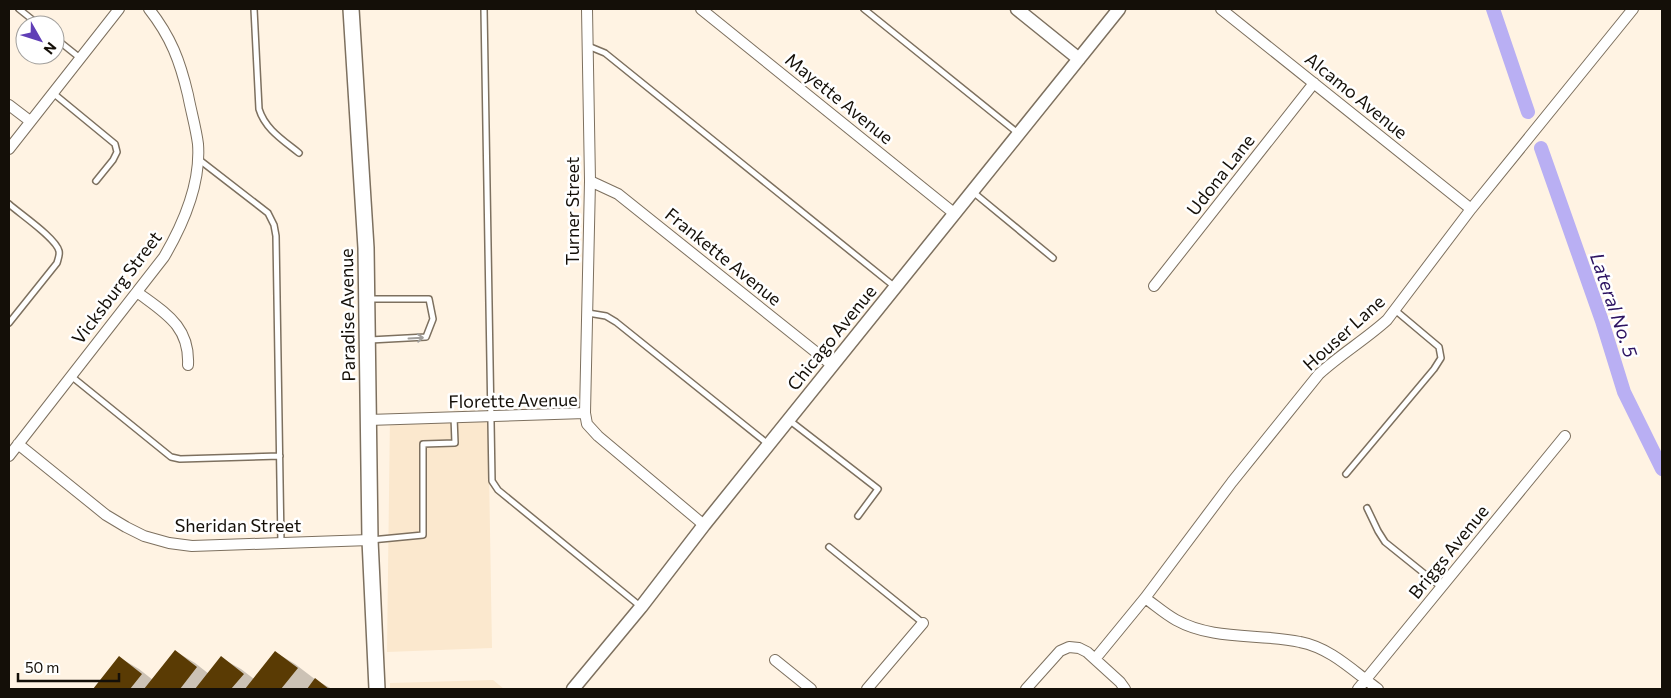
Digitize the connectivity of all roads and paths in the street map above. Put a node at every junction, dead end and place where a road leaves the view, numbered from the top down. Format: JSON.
{"nodes":[{"id":1,"x":119,"y":9,"type":"edge"},
{"id":2,"x":149,"y":9,"type":"edge"},
{"id":3,"x":254,"y":9,"type":"edge"},
{"id":4,"x":351,"y":9,"type":"edge"},
{"id":5,"x":484,"y":9,"type":"edge"},
{"id":6,"x":587,"y":9,"type":"edge"},
{"id":7,"x":701,"y":9,"type":"edge"},
{"id":8,"x":864,"y":9,"type":"edge"},
{"id":9,"x":1017,"y":9,"type":"edge"},
{"id":10,"x":1119,"y":9,"type":"edge"},
{"id":11,"x":1221,"y":9,"type":"edge"},
{"id":12,"x":1633,"y":9,"type":"edge"},
{"id":13,"x":65,"y":46,"type":"edge"},
{"id":14,"x":587,"y":46,"type":"junction"},
{"id":15,"x":80,"y":58,"type":"junction"},
{"id":16,"x":1079,"y":59,"type":"junction"},
{"id":17,"x":1314,"y":83,"type":"junction"},
{"id":18,"x":52,"y":93,"type":"junction"},
{"id":19,"x":9,"y":105,"type":"edge"},
{"id":20,"x":30,"y":122,"type":"junction"},
{"id":21,"x":1019,"y":134,"type":"junction"},
{"id":22,"x":9,"y":149,"type":"edge"},
{"id":23,"x":299,"y":153,"type":"dead end"},
{"id":24,"x":197,"y":157,"type":"junction"},
{"id":25,"x":96,"y":181,"type":"dead end"},
{"id":26,"x":590,"y":181,"type":"junction"},
{"id":27,"x":972,"y":192,"type":"junction"},
{"id":28,"x":9,"y":204,"type":"edge"},
{"id":29,"x":1472,"y":209,"type":"junction"},
{"id":30,"x":956,"y":214,"type":"junction"},
{"id":31,"x":1053,"y":258,"type":"dead end"},
{"id":32,"x":1154,"y":286,"type":"dead end"},
{"id":33,"x":896,"y":287,"type":"junction"},
{"id":34,"x":137,"y":292,"type":"junction"},
{"id":35,"x":366,"y":300,"type":"junction"},
{"id":36,"x":1395,"y":310,"type":"junction"},
{"id":37,"x":588,"y":313,"type":"junction"},
{"id":38,"x":9,"y":323,"type":"edge"},
{"id":39,"x":367,"y":340,"type":"junction"},
{"id":40,"x":188,"y":365,"type":"dead end"},
{"id":41,"x":832,"y":365,"type":"junction"},
{"id":42,"x":71,"y":376,"type":"junction"},
{"id":43,"x":585,"y":413,"type":"junction"},
{"id":44,"x":490,"y":416,"type":"junction"},
{"id":45,"x":454,"y":417,"type":"junction"},
{"id":46,"x":368,"y":420,"type":"junction"},
{"id":47,"x":788,"y":420,"type":"junction"},
{"id":48,"x":1565,"y":436,"type":"dead end"},
{"id":49,"x":18,"y":444,"type":"junction"},
{"id":50,"x":768,"y":444,"type":"junction"},
{"id":51,"x":9,"y":456,"type":"edge"},
{"id":52,"x":280,"y":456,"type":"junction"},
{"id":53,"x":1346,"y":474,"type":"dead end"},
{"id":54,"x":1367,"y":508,"type":"dead end"},
{"id":55,"x":858,"y":516,"type":"dead end"},
{"id":56,"x":704,"y":525,"type":"junction"},
{"id":57,"x":370,"y":540,"type":"junction"},
{"id":58,"x":281,"y":543,"type":"junction"},
{"id":59,"x":829,"y":547,"type":"dead end"},
{"id":60,"x":1442,"y":587,"type":"junction"},
{"id":61,"x":1145,"y":598,"type":"junction"},
{"id":62,"x":641,"y":607,"type":"junction"},
{"id":63,"x":923,"y":623,"type":"joint"},
{"id":64,"x":1095,"y":659,"type":"junction"},
{"id":65,"x":775,"y":660,"type":"dead end"},
{"id":66,"x":1365,"y":680,"type":"junction"},
{"id":67,"x":377,"y":689,"type":"edge"},
{"id":68,"x":572,"y":689,"type":"edge"},
{"id":69,"x":811,"y":689,"type":"edge"},
{"id":70,"x":867,"y":689,"type":"edge"},
{"id":71,"x":1026,"y":689,"type":"edge"},
{"id":72,"x":1125,"y":689,"type":"edge"},
{"id":73,"x":1358,"y":689,"type":"edge"},
{"id":74,"x":1378,"y":689,"type":"edge"}],
"edges":[{"from":1,"to":15,"type":"street"},
{"from":2,"to":24,"type":"street","name":"Vicksburg Street"},
{"from":3,"to":23,"type":"lane"},
{"from":4,"to":35,"type":"main road","name":"Paradise Avenue"},
{"from":5,"to":44,"type":"lane"},
{"from":6,"to":14,"type":"street","name":"Turner Street"},
{"from":7,"to":30,"type":"street","name":"Mayette Avenue"},
{"from":8,"to":21,"type":"lane"},
{"from":9,"to":16,"type":"street"},
{"from":10,"to":16,"type":"street","name":"Chicago Avenue"},
{"from":11,"to":17,"type":"street","name":"Alcamo Avenue"},
{"from":12,"to":29,"type":"street","name":"Houser Lane"},
{"from":13,"to":15,"type":"lane"},
{"from":14,"to":26,"type":"street","name":"Turner Street"},
{"from":14,"to":33,"type":"lane"},
{"from":15,"to":18,"type":"street"},
{"from":16,"to":21,"type":"street","name":"Chicago Avenue"},
{"from":17,"to":29,"type":"street","name":"Alcamo Avenue"},
{"from":17,"to":32,"type":"street","name":"Udona Lane"},
{"from":18,"to":20,"type":"street"},
{"from":18,"to":25,"type":"lane"},
{"from":19,"to":20,"type":"street"},
{"from":20,"to":22,"type":"street"},
{"from":21,"to":27,"type":"street","name":"Chicago Avenue"},
{"from":24,"to":34,"type":"street","name":"Vicksburg Street"},
{"from":24,"to":52,"type":"lane"},
{"from":26,"to":37,"type":"street","name":"Turner Street"},
{"from":26,"to":41,"type":"street","name":"Frankette Avenue"},
{"from":27,"to":30,"type":"street","name":"Chicago Avenue"},
{"from":27,"to":31,"type":"lane"},
{"from":28,"to":38,"type":"lane"},
{"from":29,"to":36,"type":"street","name":"Houser Lane"},
{"from":30,"to":33,"type":"street","name":"Chicago Avenue"},
{"from":33,"to":41,"type":"street","name":"Chicago Avenue"},
{"from":34,"to":40,"type":"street"},
{"from":34,"to":42,"type":"street","name":"Vicksburg Street"},
{"from":35,"to":39,"type":"main road","name":"Paradise Avenue"},
{"from":39,"to":35,"type":"lane","one_way":true},
{"from":36,"to":53,"type":"lane"},
{"from":36,"to":61,"type":"street","name":"Houser Lane"},
{"from":37,"to":43,"type":"street","name":"Turner Street"},
{"from":37,"to":50,"type":"lane"},
{"from":39,"to":46,"type":"main road","name":"Paradise Avenue"},
{"from":41,"to":47,"type":"street","name":"Chicago Avenue"},
{"from":42,"to":49,"type":"street","name":"Vicksburg Street"},
{"from":42,"to":52,"type":"lane"},
{"from":43,"to":44,"type":"street","name":"Florette Avenue"},
{"from":43,"to":56,"type":"street","name":"Florette Avenue"},
{"from":44,"to":45,"type":"street","name":"Florette Avenue"},
{"from":44,"to":62,"type":"lane"},
{"from":45,"to":46,"type":"street","name":"Florette Avenue"},
{"from":45,"to":57,"type":"lane"},
{"from":46,"to":57,"type":"main road","name":"Paradise Avenue"},
{"from":47,"to":50,"type":"street","name":"Chicago Avenue"},
{"from":47,"to":55,"type":"lane"},
{"from":48,"to":60,"type":"street","name":"Briggs Avenue"},
{"from":49,"to":51,"type":"street","name":"Vicksburg Street"},
{"from":49,"to":58,"type":"street","name":"Sheridan Street"},
{"from":50,"to":56,"type":"street","name":"Chicago Avenue"},
{"from":52,"to":58,"type":"lane"},
{"from":54,"to":60,"type":"lane"},
{"from":56,"to":62,"type":"street","name":"Chicago Avenue"},
{"from":57,"to":58,"type":"street","name":"Sheridan Street"},
{"from":57,"to":67,"type":"main road","name":"Paradise Avenue"},
{"from":59,"to":63,"type":"lane"},
{"from":60,"to":66,"type":"street","name":"Briggs Avenue"},
{"from":61,"to":64,"type":"street","name":"Houser Lane"},
{"from":61,"to":66,"type":"street"},
{"from":62,"to":68,"type":"street","name":"Chicago Avenue"},
{"from":63,"to":70,"type":"street"},
{"from":64,"to":71,"type":"street"},
{"from":64,"to":72,"type":"street"},
{"from":65,"to":69,"type":"street"},
{"from":66,"to":73,"type":"street","name":"Briggs Avenue"},
{"from":66,"to":74,"type":"street"}]}
